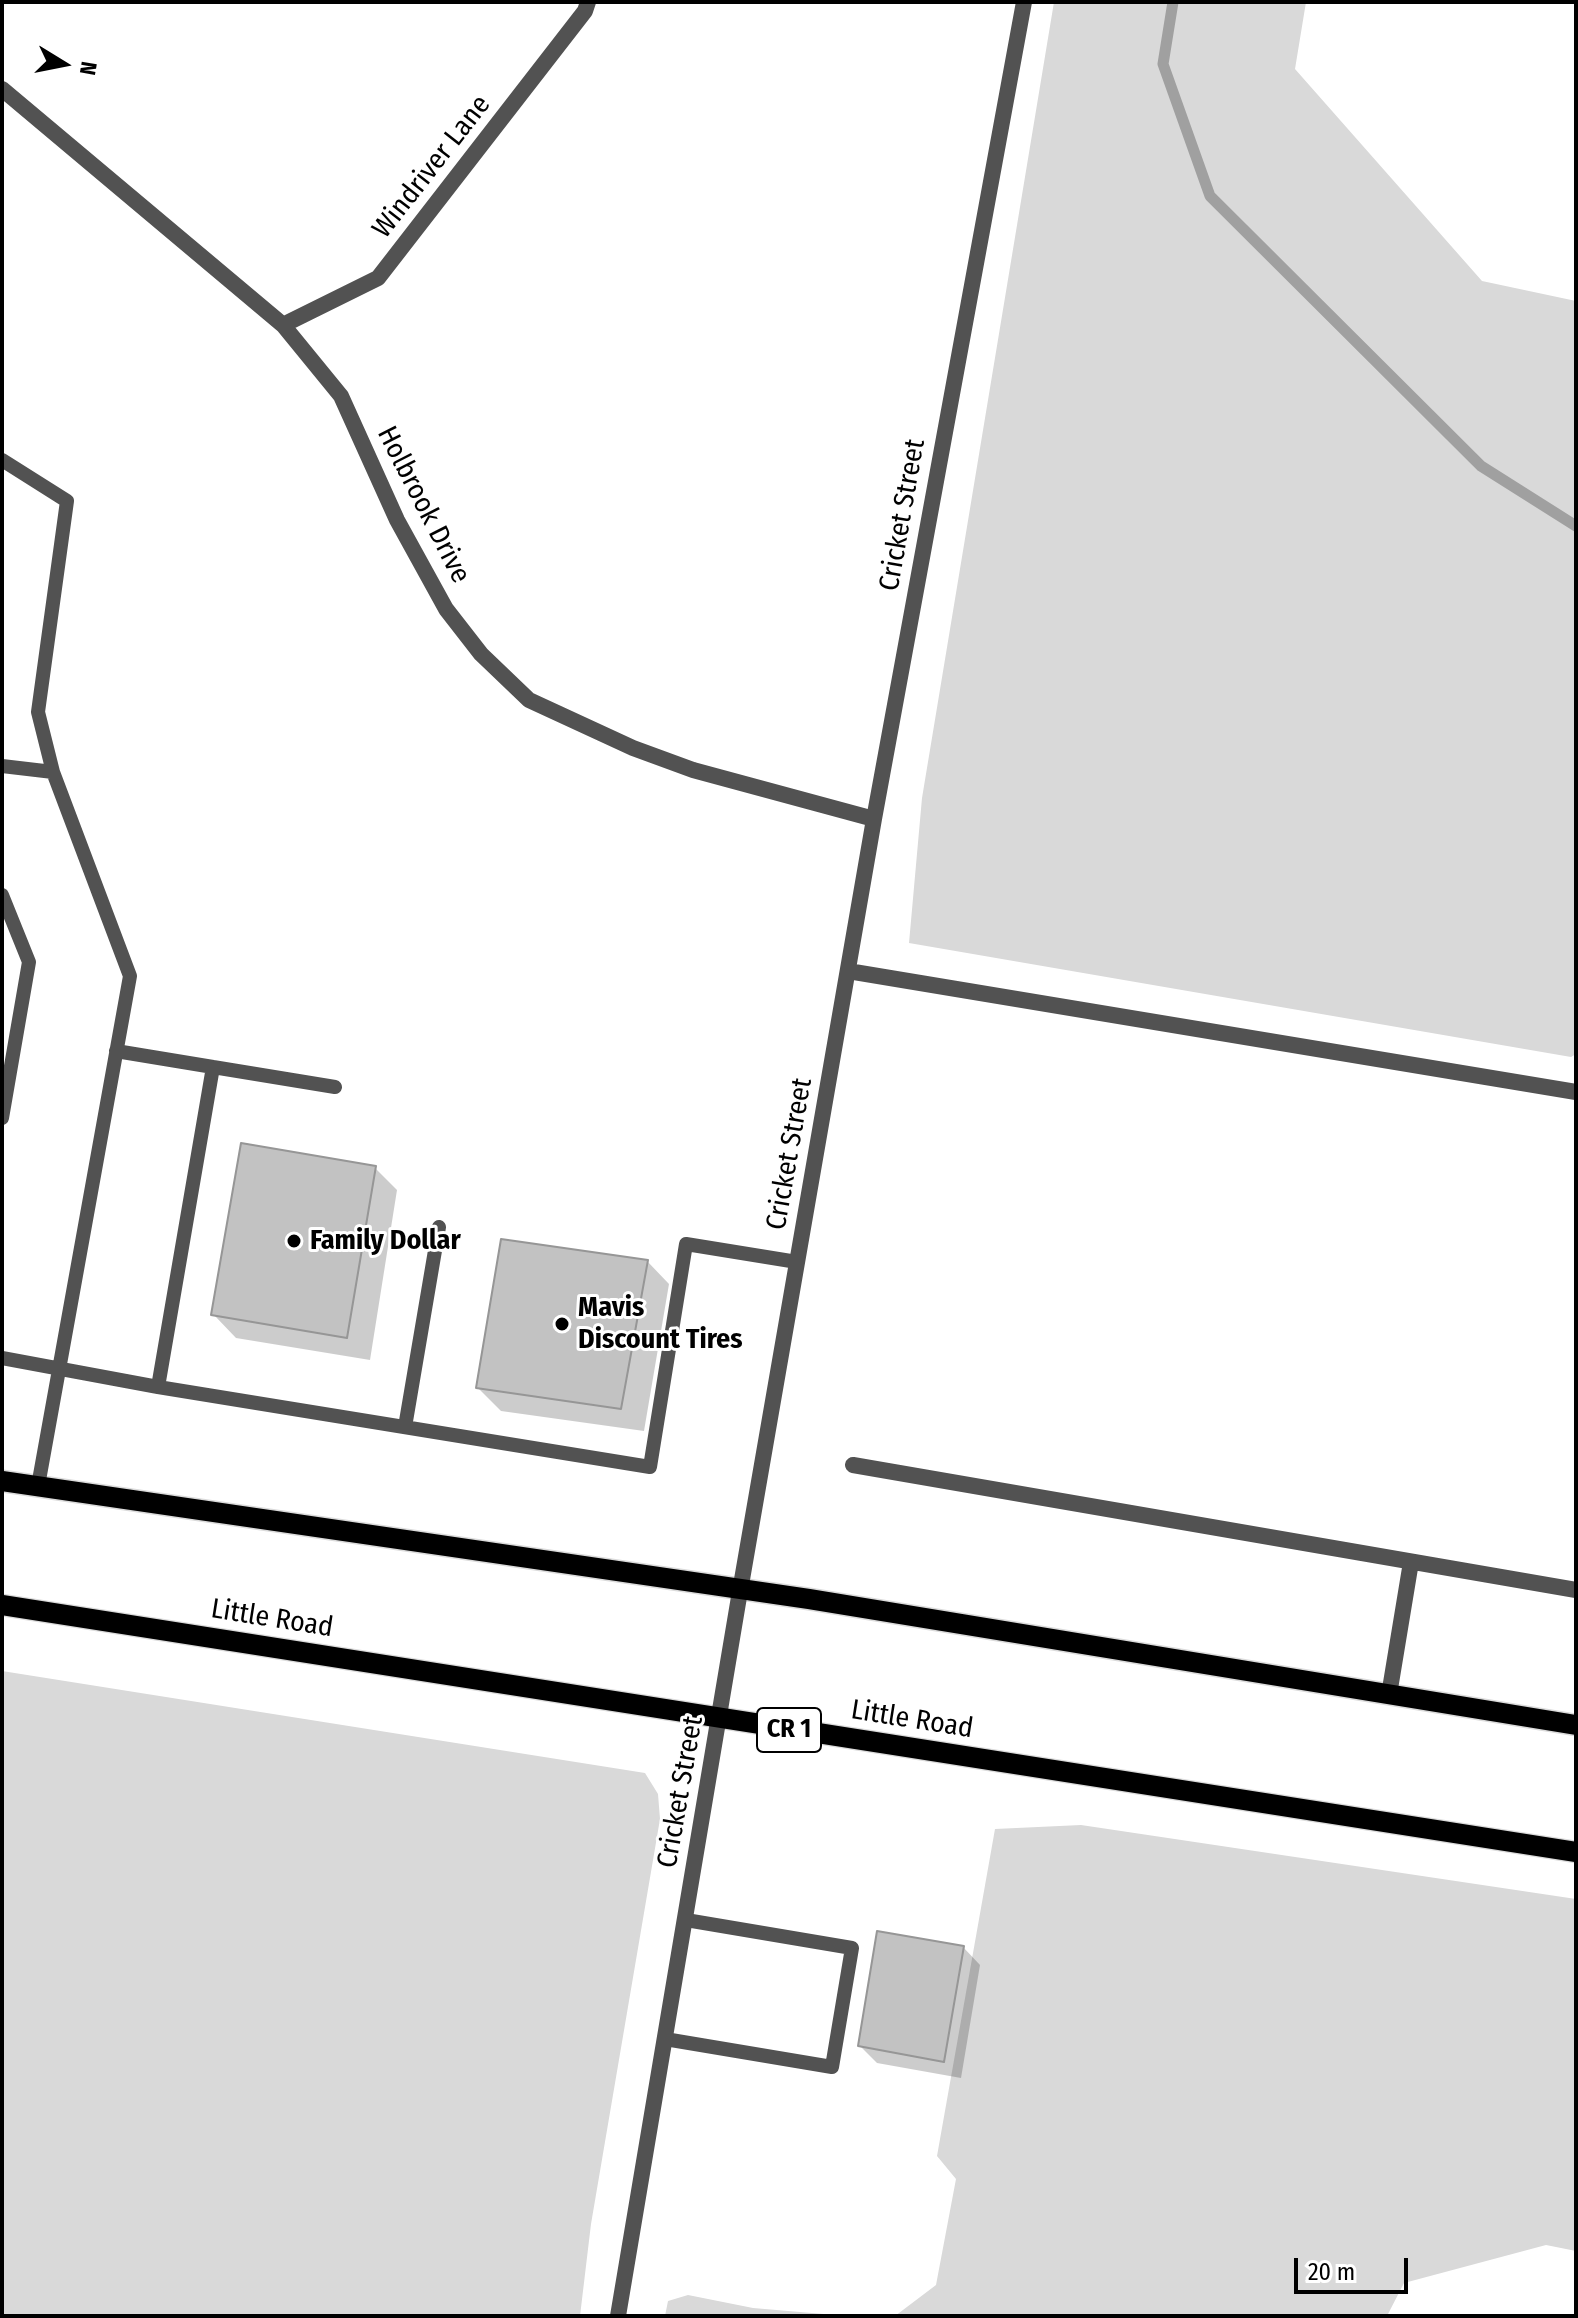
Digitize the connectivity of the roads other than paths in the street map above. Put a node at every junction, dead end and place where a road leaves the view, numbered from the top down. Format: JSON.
{"nodes":[{"id":1,"x":588,"y":2,"type":"edge"},
{"id":2,"x":1024,"y":2,"type":"edge"},
{"id":3,"x":2,"y":89,"type":"edge"},
{"id":4,"x":283,"y":325,"type":"junction"},
{"id":5,"x":2,"y":460,"type":"edge"},
{"id":6,"x":2,"y":766,"type":"edge"},
{"id":7,"x":53,"y":772,"type":"junction"},
{"id":8,"x":874,"y":819,"type":"junction"},
{"id":9,"x":2,"y":895,"type":"edge"},
{"id":10,"x":848,"y":971,"type":"junction"},
{"id":11,"x":116,"y":1051,"type":"junction"},
{"id":12,"x":7,"y":1056,"type":"edge"},
{"id":13,"x":213,"y":1067,"type":"junction"},
{"id":14,"x":335,"y":1087,"type":"dead end"},
{"id":15,"x":1576,"y":1092,"type":"edge"},
{"id":16,"x":2,"y":1118,"type":"edge"},
{"id":17,"x":439,"y":1227,"type":"dead end"},
{"id":18,"x":797,"y":1262,"type":"junction"},
{"id":19,"x":2,"y":1358,"type":"edge"},
{"id":20,"x":58,"y":1367,"type":"junction"},
{"id":21,"x":158,"y":1387,"type":"junction"},
{"id":22,"x":405,"y":1427,"type":"junction"},
{"id":23,"x":853,"y":1465,"type":"dead end"},
{"id":24,"x":2,"y":1481,"type":"edge"},
{"id":25,"x":38,"y":1486,"type":"junction"},
{"id":26,"x":1411,"y":1562,"type":"junction"},
{"id":27,"x":1576,"y":1590,"type":"edge"},
{"id":28,"x":740,"y":1591,"type":"junction"},
{"id":29,"x":2,"y":1605,"type":"edge"},
{"id":30,"x":1389,"y":1695,"type":"junction"},
{"id":31,"x":720,"y":1719,"type":"junction"},
{"id":32,"x":1576,"y":1725,"type":"edge"},
{"id":33,"x":1576,"y":1852,"type":"edge"},
{"id":34,"x":686,"y":1920,"type":"junction"},
{"id":35,"x":665,"y":2039,"type":"junction"},
{"id":36,"x":618,"y":2316,"type":"edge"}],
"edges":[{"from":1,"to":4,"type":"street","name":"Windriver Lane"},
{"from":2,"to":8,"type":"street","name":"Cricket Street"},
{"from":3,"to":4,"type":"street","name":"Holbrook Drive"},
{"from":4,"to":8,"type":"street","name":"Holbrook Drive"},
{"from":5,"to":7,"type":"lane"},
{"from":6,"to":7,"type":"lane"},
{"from":7,"to":11,"type":"lane"},
{"from":8,"to":10,"type":"street","name":"Cricket Street"},
{"from":9,"to":12,"type":"lane"},
{"from":10,"to":15,"type":"street"},
{"from":10,"to":18,"type":"street","name":"Cricket Street"},
{"from":11,"to":13,"type":"lane"},
{"from":11,"to":20,"type":"lane"},
{"from":12,"to":16,"type":"lane"},
{"from":13,"to":14,"type":"lane"},
{"from":13,"to":21,"type":"lane"},
{"from":17,"to":22,"type":"lane"},
{"from":18,"to":22,"type":"lane"},
{"from":18,"to":28,"type":"street","name":"Cricket Street"},
{"from":19,"to":20,"type":"lane"},
{"from":20,"to":21,"type":"lane"},
{"from":20,"to":25,"type":"lane"},
{"from":21,"to":22,"type":"lane"},
{"from":23,"to":26,"type":"street"},
{"from":24,"to":25,"type":"main road"},
{"from":25,"to":28,"type":"main road"},
{"from":26,"to":27,"type":"street"},
{"from":26,"to":30,"type":"street"},
{"from":28,"to":30,"type":"main road"},
{"from":28,"to":31,"type":"street","name":"Cricket Street"},
{"from":29,"to":31,"type":"main road","name":"Little Road","number":"CR 1"},
{"from":30,"to":32,"type":"main road"},
{"from":31,"to":33,"type":"main road","name":"Little Road","number":"CR 1"},
{"from":31,"to":34,"type":"street","name":"Cricket Street"},
{"from":34,"to":35,"type":"street","name":"Cricket Street"},
{"from":34,"to":35,"type":"lane"},
{"from":35,"to":36,"type":"street","name":"Cricket Street"}]}
